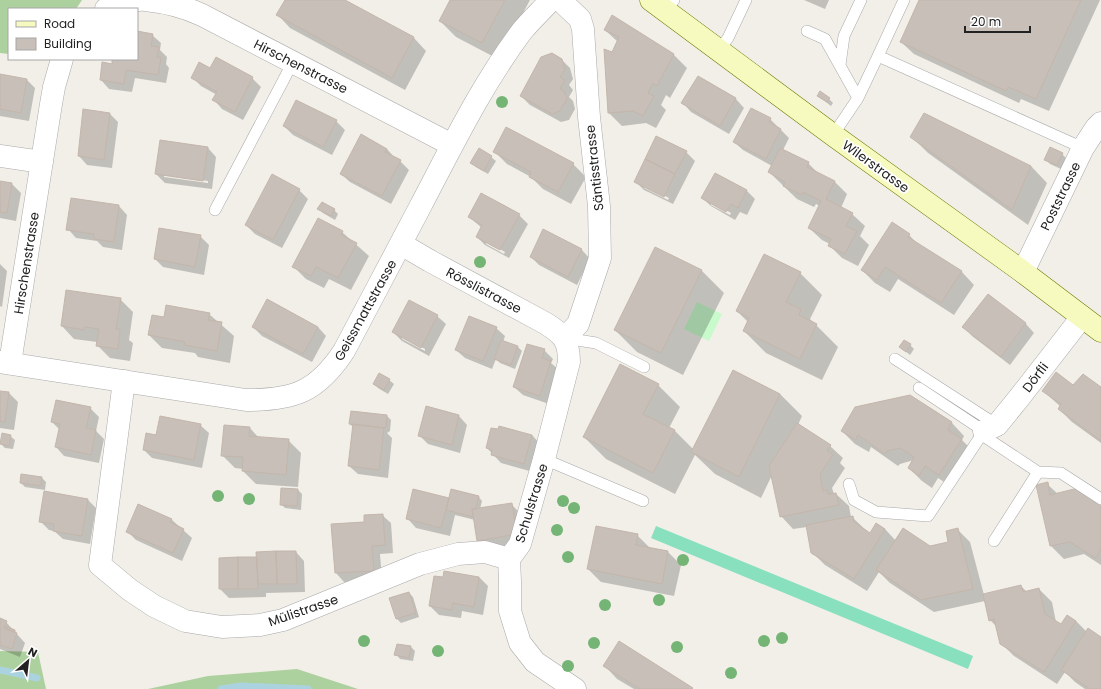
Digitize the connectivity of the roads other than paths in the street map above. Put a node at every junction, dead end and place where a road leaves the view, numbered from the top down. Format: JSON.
{"nodes":[{"id":1,"x":139,"y":0,"type":"edge"},
{"id":2,"x":145,"y":0,"type":"edge"},
{"id":3,"x":551,"y":0,"type":"edge"},
{"id":4,"x":560,"y":0,"type":"edge"},
{"id":5,"x":861,"y":0,"type":"edge"},
{"id":6,"x":898,"y":0,"type":"edge"},
{"id":7,"x":904,"y":0,"type":"edge"},
{"id":8,"x":748,"y":2,"type":"edge"},
{"id":9,"x":663,"y":4,"type":"edge"},
{"id":10,"x":108,"y":8,"type":"edge"},
{"id":11,"x":898,"y":12,"type":"junction"},
{"id":12,"x":808,"y":31,"type":"dead end"},
{"id":13,"x":719,"y":50,"type":"junction"},
{"id":14,"x":878,"y":56,"type":"junction"},
{"id":15,"x":62,"y":60,"type":"edge"},
{"id":16,"x":293,"y":62,"type":"junction"},
{"id":17,"x":840,"y":65,"type":"junction"},
{"id":18,"x":858,"y":98,"type":"junction"},
{"id":19,"x":1101,"y":123,"type":"edge"},
{"id":20,"x":833,"y":135,"type":"junction"},
{"id":21,"x":452,"y":145,"type":"junction"},
{"id":22,"x":1083,"y":148,"type":"junction"},
{"id":23,"x":0,"y":156,"type":"edge"},
{"id":24,"x":42,"y":162,"type":"junction"},
{"id":25,"x":215,"y":210,"type":"dead end"},
{"id":26,"x":401,"y":244,"type":"junction"},
{"id":27,"x":1023,"y":272,"type":"junction"},
{"id":28,"x":1082,"y":317,"type":"junction"},
{"id":29,"x":1101,"y":331,"type":"edge"},
{"id":30,"x":565,"y":338,"type":"junction"},
{"id":31,"x":895,"y":359,"type":"dead end"},
{"id":32,"x":5,"y":362,"type":"edge"},
{"id":33,"x":644,"y":367,"type":"dead end"},
{"id":34,"x":124,"y":381,"type":"junction"},
{"id":35,"x":918,"y":388,"type":"dead end"},
{"id":36,"x":987,"y":431,"type":"junction"},
{"id":37,"x":544,"y":459,"type":"junction"},
{"id":38,"x":1038,"y":472,"type":"junction"},
{"id":39,"x":849,"y":484,"type":"dead end"},
{"id":40,"x":1101,"y":499,"type":"edge"},
{"id":41,"x":643,"y":501,"type":"dead end"},
{"id":42,"x":994,"y":541,"type":"dead end"},
{"id":43,"x":509,"y":558,"type":"junction"},
{"id":44,"x":575,"y":689,"type":"edge"}],
"edges":[{"from":1,"to":10,"type":"street"},
{"from":2,"to":16,"type":"street","name":"Hirschenstrasse"},
{"from":3,"to":21,"type":"street","name":"Geissmattstrasse"},
{"from":4,"to":30,"type":"street","name":"Säntisstrasse"},
{"from":5,"to":17,"type":"lane"},
{"from":6,"to":11,"type":"lane"},
{"from":7,"to":11,"type":"lane"},
{"from":8,"to":13,"type":"lane"},
{"from":9,"to":13,"type":"main road","name":"Wilerstrasse"},
{"from":11,"to":14,"type":"lane"},
{"from":12,"to":17,"type":"lane"},
{"from":13,"to":20,"type":"main road","name":"Wilerstrasse"},
{"from":14,"to":18,"type":"lane"},
{"from":14,"to":22,"type":"lane"},
{"from":15,"to":24,"type":"street","name":"Hirschenstrasse"},
{"from":16,"to":21,"type":"street","name":"Hirschenstrasse"},
{"from":16,"to":25,"type":"lane"},
{"from":17,"to":18,"type":"lane"},
{"from":18,"to":20,"type":"lane"},
{"from":19,"to":22,"type":"street","name":"Poststrasse"},
{"from":20,"to":27,"type":"main road","name":"Wilerstrasse"},
{"from":21,"to":26,"type":"street","name":"Geissmattstrasse"},
{"from":22,"to":27,"type":"street","name":"Poststrasse"},
{"from":23,"to":24,"type":"street"},
{"from":24,"to":32,"type":"street","name":"Hirschenstrasse"},
{"from":26,"to":30,"type":"street","name":"Rösslistrasse"},
{"from":26,"to":34,"type":"street","name":"Geissmattstrasse"},
{"from":27,"to":28,"type":"main road","name":"Wilerstrasse"},
{"from":28,"to":29,"type":"main road","name":"Wilerstrasse"},
{"from":28,"to":36,"type":"street","name":"Dörfli"},
{"from":30,"to":33,"type":"lane"},
{"from":30,"to":37,"type":"street","name":"Schulstrasse"},
{"from":31,"to":36,"type":"lane"},
{"from":32,"to":34,"type":"street","name":"Geissmattstrasse"},
{"from":34,"to":43,"type":"street","name":"Mülistrasse"},
{"from":35,"to":36,"type":"lane"},
{"from":36,"to":38,"type":"lane"},
{"from":36,"to":39,"type":"lane"},
{"from":37,"to":41,"type":"lane"},
{"from":37,"to":43,"type":"street","name":"Schulstrasse"},
{"from":38,"to":40,"type":"lane"},
{"from":38,"to":42,"type":"lane"},
{"from":43,"to":44,"type":"street","name":"Schulstrasse"}]}
